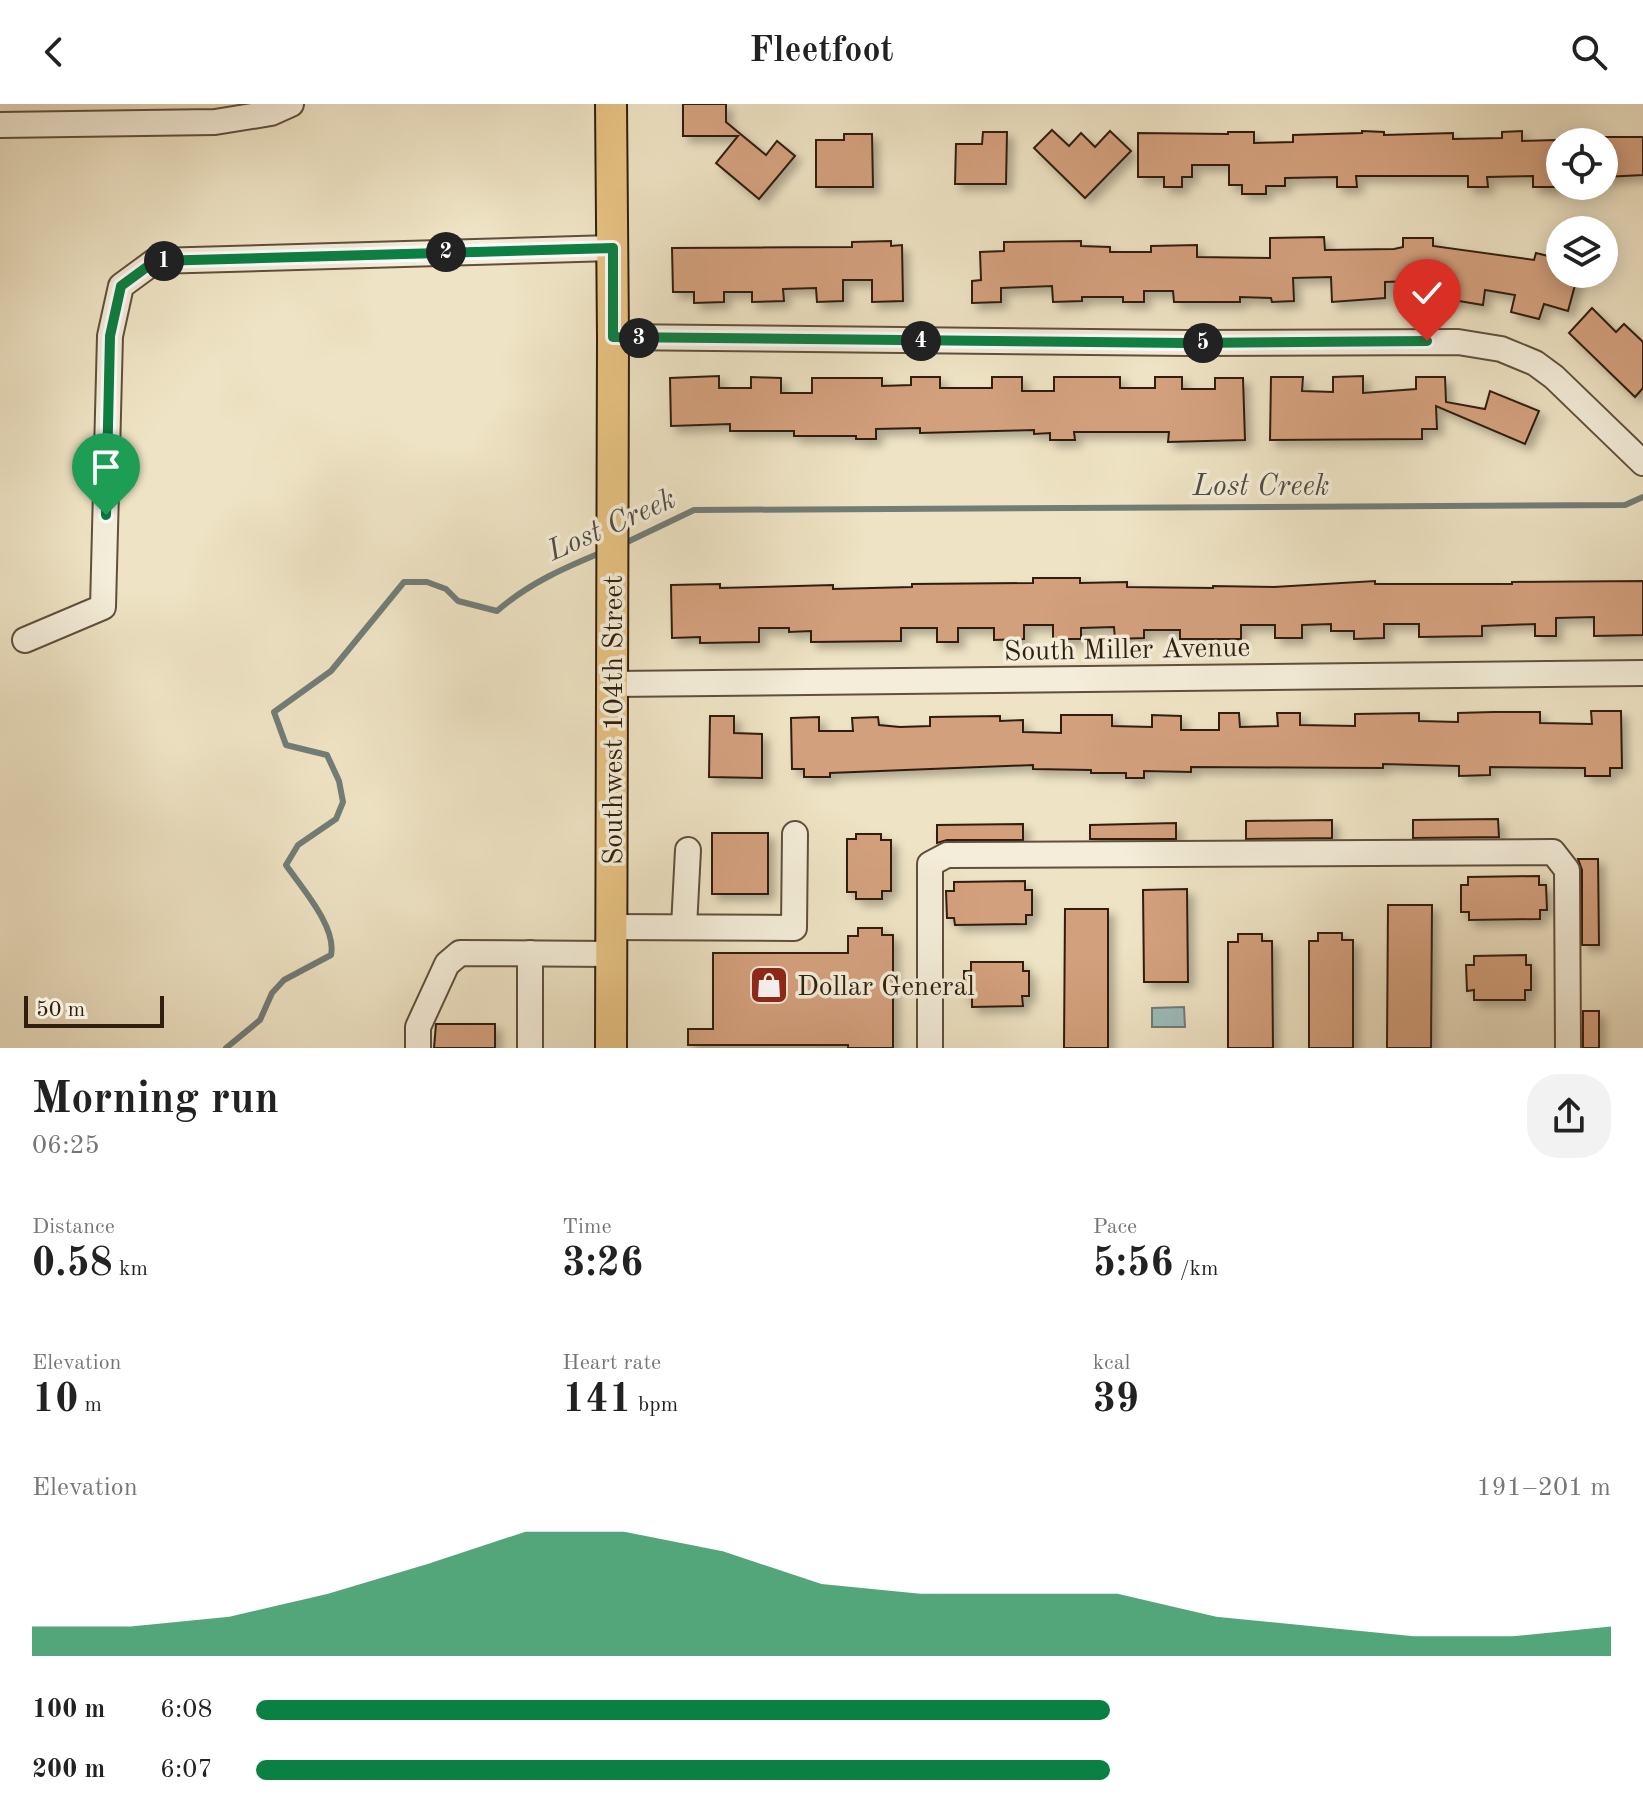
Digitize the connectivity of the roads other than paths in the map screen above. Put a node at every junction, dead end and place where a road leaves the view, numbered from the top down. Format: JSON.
{"nodes":[{"id":1,"x":291,"y":104,"type":"edge"},
{"id":2,"x":611,"y":104,"type":"edge"},
{"id":3,"x":246,"y":111,"type":"edge"},
{"id":4,"x":0,"y":125,"type":"edge"},
{"id":5,"x":613,"y":248,"type":"junction"},
{"id":6,"x":613,"y":337,"type":"junction"},
{"id":7,"x":1643,"y":463,"type":"edge"},
{"id":8,"x":25,"y":640,"type":"dead end"},
{"id":9,"x":1643,"y":673,"type":"edge"},
{"id":10,"x":613,"y":684,"type":"junction"},
{"id":11,"x":795,"y":834,"type":"dead end"},
{"id":12,"x":688,"y":850,"type":"dead end"},
{"id":13,"x":684,"y":927,"type":"junction"},
{"id":14,"x":611,"y":940,"type":"junction"},
{"id":15,"x":530,"y":953,"type":"junction"},
{"id":16,"x":418,"y":1048,"type":"edge"},
{"id":17,"x":530,"y":1048,"type":"edge"},
{"id":18,"x":611,"y":1048,"type":"edge"},
{"id":19,"x":930,"y":1048,"type":"edge"},
{"id":20,"x":1568,"y":1048,"type":"edge"}],
"edges":[{"from":1,"to":3,"type":"street"},
{"from":2,"to":5,"type":"main road","name":"Southwest 104th Street"},
{"from":3,"to":4,"type":"street"},
{"from":5,"to":6,"type":"main road","name":"Southwest 104th Street"},
{"from":5,"to":8,"type":"street"},
{"from":6,"to":7,"type":"street"},
{"from":6,"to":10,"type":"main road","name":"Southwest 104th Street"},
{"from":9,"to":10,"type":"street","name":"South Miller Avenue"},
{"from":10,"to":14,"type":"main road","name":"Southwest 104th Street"},
{"from":11,"to":13,"type":"street"},
{"from":12,"to":13,"type":"street"},
{"from":13,"to":14,"type":"street"},
{"from":14,"to":15,"type":"street"},
{"from":14,"to":18,"type":"main road","name":"Southwest 104th Street"},
{"from":15,"to":16,"type":"street"},
{"from":15,"to":17,"type":"street"},
{"from":19,"to":20,"type":"street"}]}
